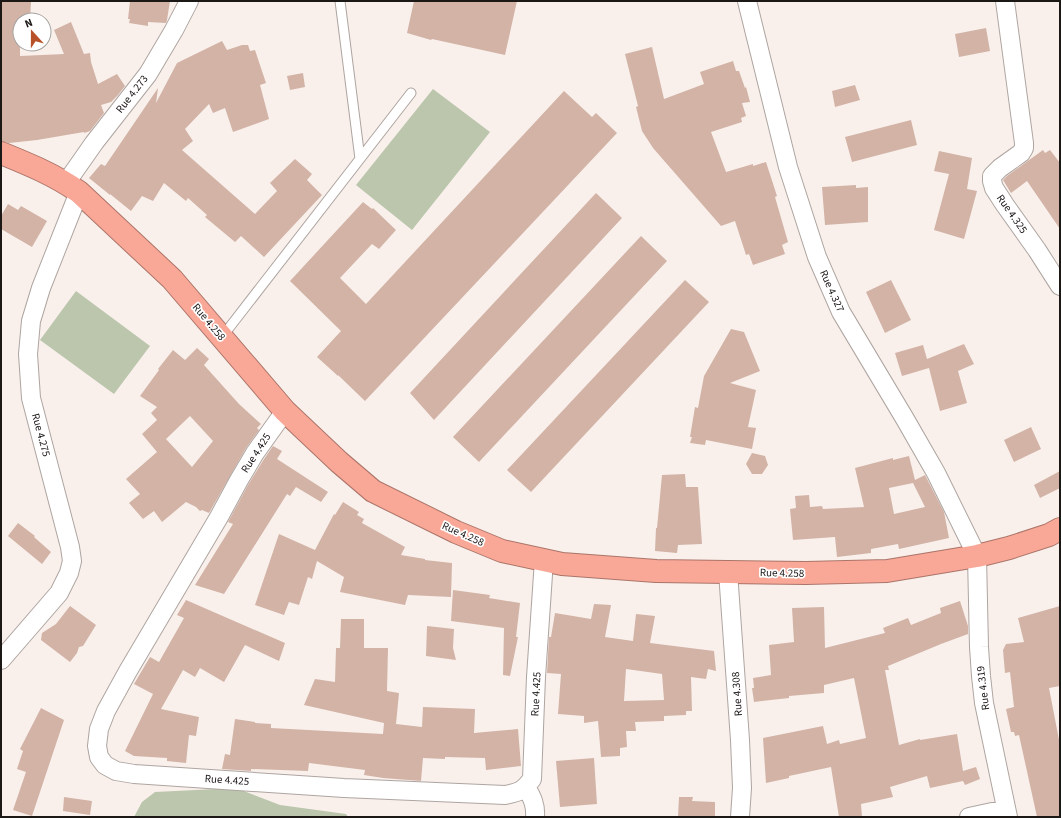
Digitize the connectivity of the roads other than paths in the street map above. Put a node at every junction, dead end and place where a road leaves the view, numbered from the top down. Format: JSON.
{"nodes":[{"id":1,"x":189,"y":1,"type":"edge"},
{"id":2,"x":340,"y":1,"type":"edge"},
{"id":3,"x":747,"y":1,"type":"edge"},
{"id":4,"x":1005,"y":1,"type":"edge"},
{"id":5,"x":411,"y":93,"type":"dead end"},
{"id":6,"x":1,"y":153,"type":"edge"},
{"id":7,"x":360,"y":160,"type":"junction"},
{"id":8,"x":73,"y":188,"type":"junction"},
{"id":9,"x":1060,"y":286,"type":"edge"},
{"id":10,"x":222,"y":337,"type":"junction"},
{"id":11,"x":285,"y":411,"type":"junction"},
{"id":12,"x":1060,"y":530,"type":"edge"},
{"id":13,"x":977,"y":556,"type":"junction"},
{"id":14,"x":544,"y":560,"type":"junction"},
{"id":15,"x":728,"y":572,"type":"junction"},
{"id":16,"x":1,"y":659,"type":"edge"},
{"id":17,"x":526,"y":786,"type":"junction"},
{"id":18,"x":1007,"y":813,"type":"edge"},
{"id":19,"x":535,"y":817,"type":"edge"},
{"id":20,"x":740,"y":817,"type":"edge"},
{"id":21,"x":969,"y":817,"type":"edge"}],
"edges":[{"from":1,"to":8,"type":"street","name":"Rue 4.273"},
{"from":2,"to":7,"type":"lane"},
{"from":3,"to":13,"type":"street","name":"Rue 4.327"},
{"from":4,"to":9,"type":"street","name":"Rue 4.325"},
{"from":5,"to":7,"type":"lane"},
{"from":6,"to":8,"type":"highway","name":"Rue 4.258"},
{"from":7,"to":10,"type":"lane"},
{"from":8,"to":10,"type":"highway","name":"Rue 4.258"},
{"from":8,"to":16,"type":"street","name":"Rue 4.275"},
{"from":10,"to":11,"type":"highway","name":"Rue 4.258"},
{"from":11,"to":14,"type":"highway","name":"Rue 4.258"},
{"from":11,"to":17,"type":"street","name":"Rue 4.425"},
{"from":12,"to":13,"type":"highway","name":"Rue 4.258"},
{"from":13,"to":15,"type":"highway","name":"Rue 4.258"},
{"from":13,"to":18,"type":"street","name":"Rue 4.319"},
{"from":14,"to":15,"type":"highway","name":"Rue 4.258"},
{"from":14,"to":17,"type":"street","name":"Rue 4.425"},
{"from":15,"to":20,"type":"street","name":"Rue 4.308"},
{"from":17,"to":19,"type":"street"},
{"from":18,"to":21,"type":"street"}]}
